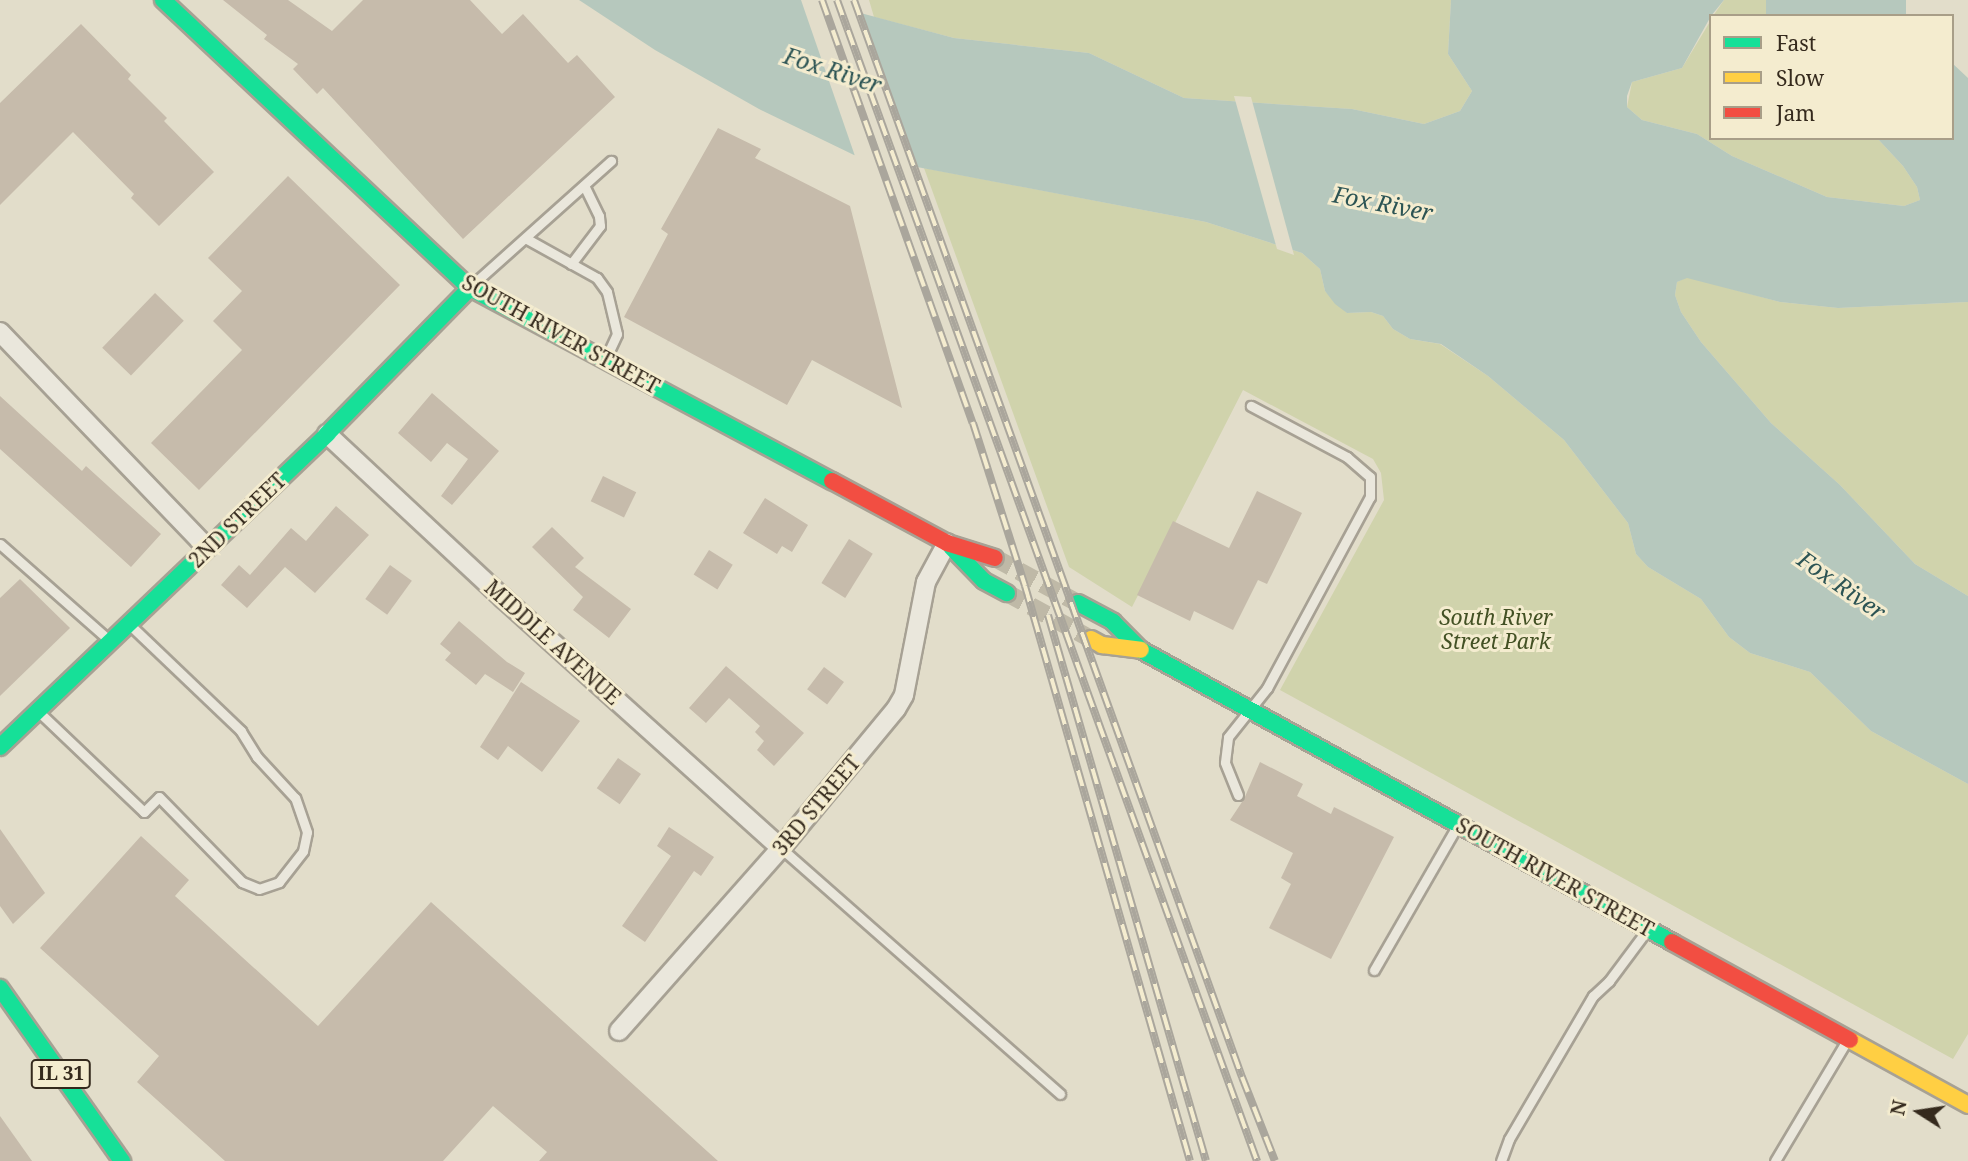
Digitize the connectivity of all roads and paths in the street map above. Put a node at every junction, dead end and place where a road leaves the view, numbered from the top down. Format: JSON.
{"nodes":[{"id":1,"x":163,"y":0,"type":"edge"},
{"id":2,"x":611,"y":161,"type":"dead end"},
{"id":3,"x":584,"y":186,"type":"junction"},
{"id":4,"x":527,"y":239,"type":"junction"},
{"id":5,"x":571,"y":264,"type":"junction"},
{"id":6,"x":470,"y":288,"type":"junction"},
{"id":7,"x":0,"y":332,"type":"edge"},
{"id":8,"x":605,"y":360,"type":"junction"},
{"id":9,"x":1251,"y":406,"type":"dead end"},
{"id":10,"x":327,"y":433,"type":"junction"},
{"id":11,"x":947,"y":543,"type":"junction"},
{"id":12,"x":0,"y":544,"type":"edge"},
{"id":13,"x":207,"y":548,"type":"junction"},
{"id":14,"x":995,"y":558,"type":"tunnel mouth"},
{"id":15,"x":1007,"y":593,"type":"tunnel mouth"},
{"id":16,"x":1078,"y":603,"type":"tunnel mouth"},
{"id":17,"x":129,"y":623,"type":"junction"},
{"id":18,"x":1091,"y":639,"type":"tunnel mouth"},
{"id":19,"x":110,"y":641,"type":"junction"},
{"id":20,"x":1141,"y":650,"type":"junction"},
{"id":21,"x":1249,"y":709,"type":"junction"},
{"id":22,"x":38,"y":711,"type":"junction"},
{"id":23,"x":0,"y":747,"type":"edge"},
{"id":24,"x":1238,"y":795,"type":"dead end"},
{"id":25,"x":1458,"y":824,"type":"junction"},
{"id":26,"x":781,"y":848,"type":"junction"},
{"id":27,"x":1647,"y":929,"type":"junction"},
{"id":28,"x":1374,"y":970,"type":"dead end"},
{"id":29,"x":0,"y":988,"type":"edge"},
{"id":30,"x":618,"y":1031,"type":"dead end"},
{"id":31,"x":1847,"y":1038,"type":"junction"},
{"id":32,"x":1060,"y":1094,"type":"dead end"},
{"id":33,"x":1968,"y":1105,"type":"edge"},
{"id":34,"x":122,"y":1161,"type":"edge"},
{"id":35,"x":1501,"y":1161,"type":"edge"},
{"id":36,"x":1775,"y":1161,"type":"edge"}],
"edges":[{"from":1,"to":6,"type":"street","name":"SOUTH RIVER STREET"},
{"from":2,"to":3,"type":"lane"},
{"from":3,"to":4,"type":"lane"},
{"from":3,"to":5,"type":"lane"},
{"from":4,"to":5,"type":"lane"},
{"from":4,"to":6,"type":"lane"},
{"from":5,"to":8,"type":"lane"},
{"from":6,"to":8,"type":"street","name":"SOUTH RIVER STREET"},
{"from":6,"to":10,"type":"street","name":"2ND STREET"},
{"from":7,"to":13,"type":"street"},
{"from":8,"to":11,"type":"street","name":"SOUTH RIVER STREET"},
{"from":9,"to":21,"type":"lane"},
{"from":10,"to":13,"type":"street","name":"2ND STREET"},
{"from":10,"to":26,"type":"street","name":"MIDDLE AVENUE"},
{"from":11,"to":14,"type":"street","name":"SOUTH RIVER STREET"},
{"from":11,"to":15,"type":"street","name":"SOUTH RIVER STREET"},
{"from":11,"to":26,"type":"street","name":"3RD STREET"},
{"from":12,"to":19,"type":"lane"},
{"from":13,"to":17,"type":"street","name":"2ND STREET"},
{"from":16,"to":20,"type":"street","name":"SOUTH RIVER STREET"},
{"from":17,"to":19,"type":"street","name":"2ND STREET"},
{"from":17,"to":22,"type":"lane"},
{"from":18,"to":20,"type":"street","name":"SOUTH RIVER STREET"},
{"from":19,"to":22,"type":"street","name":"2ND STREET"},
{"from":20,"to":21,"type":"street","name":"SOUTH RIVER STREET"},
{"from":21,"to":24,"type":"lane"},
{"from":21,"to":25,"type":"street","name":"SOUTH RIVER STREET"},
{"from":22,"to":23,"type":"street","name":"2ND STREET"},
{"from":25,"to":27,"type":"street","name":"SOUTH RIVER STREET"},
{"from":25,"to":28,"type":"lane"},
{"from":26,"to":30,"type":"street","name":"3RD STREET"},
{"from":26,"to":32,"type":"lane"},
{"from":27,"to":31,"type":"street","name":"SOUTH RIVER STREET"},
{"from":27,"to":35,"type":"lane"},
{"from":29,"to":34,"type":"street","number":"IL 31"},
{"from":31,"to":33,"type":"street","name":"SOUTH RIVER STREET"},
{"from":31,"to":36,"type":"lane"}]}
